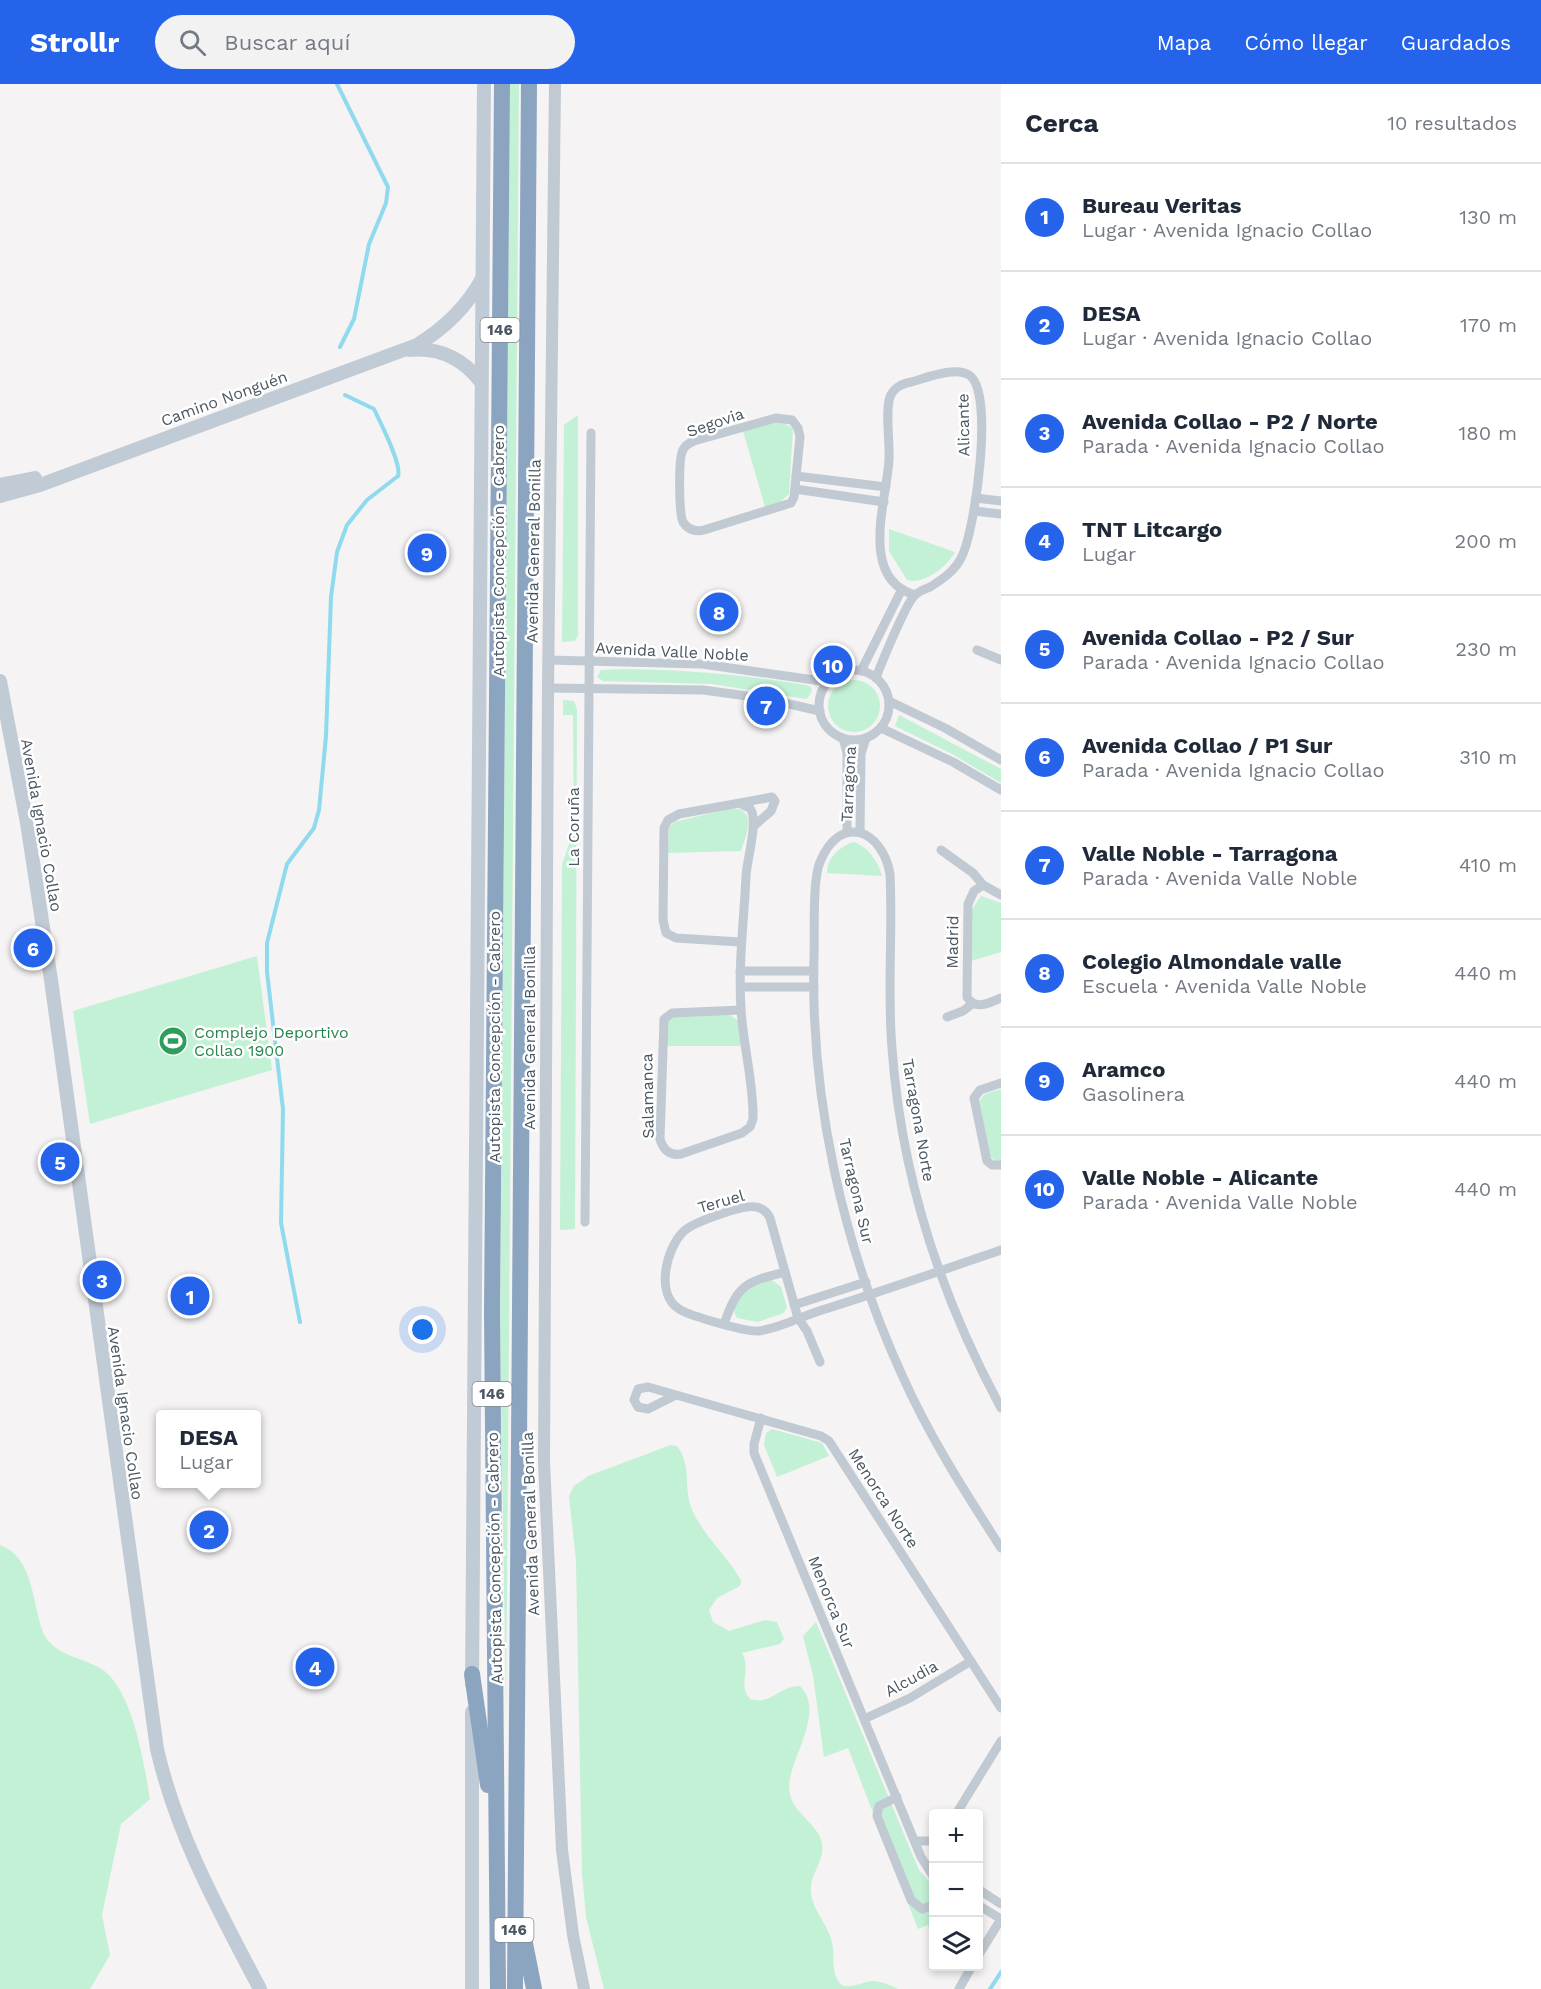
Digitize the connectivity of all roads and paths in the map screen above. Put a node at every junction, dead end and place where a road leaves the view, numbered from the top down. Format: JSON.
{"nodes":[{"id":1,"x":484,"y":84,"type":"edge"},
{"id":2,"x":502,"y":84,"type":"edge"},
{"id":3,"x":529,"y":84,"type":"edge"},
{"id":4,"x":555,"y":84,"type":"edge"},
{"id":5,"x":483,"y":278,"type":"junction"},
{"id":6,"x":402,"y":351,"type":"junction"},
{"id":7,"x":482,"y":382,"type":"junction"},
{"id":8,"x":591,"y":433,"type":"dead end"},
{"id":9,"x":58,"y":476,"type":"junction"},
{"id":10,"x":796,"y":476,"type":"junction"},
{"id":11,"x":0,"y":485,"type":"edge"},
{"id":12,"x":886,"y":487,"type":"junction"},
{"id":13,"x":795,"y":489,"type":"junction"},
{"id":14,"x":0,"y":496,"type":"edge"},
{"id":15,"x":976,"y":498,"type":"junction"},
{"id":16,"x":1001,"y":501,"type":"edge"},
{"id":17,"x":884,"y":502,"type":"junction"},
{"id":18,"x":974,"y":511,"type":"junction"},
{"id":19,"x":1001,"y":514,"type":"edge"},
{"id":20,"x":902,"y":589,"type":"junction"},
{"id":21,"x":915,"y":595,"type":"junction"},
{"id":22,"x":976,"y":650,"type":"dead end"},
{"id":23,"x":548,"y":660,"type":"junction"},
{"id":24,"x":1001,"y":660,"type":"edge"},
{"id":25,"x":589,"y":662,"type":"junction"},
{"id":26,"x":861,"y":671,"type":"junction"},
{"id":27,"x":876,"y":678,"type":"junction"},
{"id":28,"x":0,"y":681,"type":"edge"},
{"id":29,"x":828,"y":682,"type":"junction"},
{"id":30,"x":548,"y":688,"type":"junction"},
{"id":31,"x":589,"y":688,"type":"junction"},
{"id":32,"x":889,"y":701,"type":"junction"},
{"id":33,"x":820,"y":711,"type":"junction"},
{"id":34,"x":881,"y":728,"type":"junction"},
{"id":35,"x":843,"y":738,"type":"junction"},
{"id":36,"x":866,"y":738,"type":"junction"},
{"id":37,"x":5,"y":739,"type":"edge"},
{"id":38,"x":1001,"y":760,"type":"edge"},
{"id":39,"x":1001,"y":790,"type":"edge"},
{"id":40,"x":743,"y":805,"type":"junction"},
{"id":41,"x":755,"y":825,"type":"junction"},
{"id":42,"x":847,"y":832,"type":"junction"},
{"id":43,"x":860,"y":832,"type":"junction"},
{"id":44,"x":941,"y":850,"type":"dead end"},
{"id":45,"x":983,"y":885,"type":"junction"},
{"id":46,"x":1001,"y":895,"type":"edge"},
{"id":47,"x":740,"y":942,"type":"junction"},
{"id":48,"x":740,"y":971,"type":"junction"},
{"id":49,"x":814,"y":971,"type":"junction"},
{"id":50,"x":741,"y":987,"type":"junction"},
{"id":51,"x":814,"y":987,"type":"junction"},
{"id":52,"x":1001,"y":998,"type":"edge"},
{"id":53,"x":972,"y":1004,"type":"junction"},
{"id":54,"x":741,"y":1010,"type":"junction"},
{"id":55,"x":947,"y":1017,"type":"dead end"},
{"id":56,"x":1001,"y":1083,"type":"edge"},
{"id":57,"x":1001,"y":1165,"type":"edge"},
{"id":58,"x":585,"y":1222,"type":"dead end"},
{"id":59,"x":1001,"y":1250,"type":"edge"},
{"id":60,"x":939,"y":1271,"type":"junction"},
{"id":61,"x":785,"y":1272,"type":"junction"},
{"id":62,"x":866,"y":1282,"type":"junction"},
{"id":63,"x":870,"y":1295,"type":"junction"},
{"id":64,"x":794,"y":1305,"type":"junction"},
{"id":65,"x":798,"y":1318,"type":"junction"},
{"id":66,"x":724,"y":1324,"type":"junction"},
{"id":67,"x":820,"y":1362,"type":"dead end"},
{"id":68,"x":674,"y":1396,"type":"dead end"},
{"id":69,"x":1001,"y":1408,"type":"edge"},
{"id":70,"x":761,"y":1418,"type":"junction"},
{"id":71,"x":1001,"y":1548,"type":"edge"},
{"id":72,"x":971,"y":1661,"type":"junction"},
{"id":73,"x":472,"y":1674,"type":"junction"},
{"id":74,"x":1001,"y":1708,"type":"edge"},
{"id":75,"x":864,"y":1719,"type":"junction"},
{"id":76,"x":1001,"y":1741,"type":"edge"},
{"id":77,"x":897,"y":1797,"type":"junction"},
{"id":78,"x":959,"y":1809,"type":"edge"},
{"id":79,"x":929,"y":1840,"type":"edge"},
{"id":80,"x":915,"y":1841,"type":"junction"},
{"id":81,"x":929,"y":1870,"type":"edge"},
{"id":82,"x":514,"y":1871,"type":"junction"},
{"id":83,"x":499,"y":1881,"type":"junction"},
{"id":84,"x":983,"y":1892,"type":"edge"},
{"id":85,"x":1001,"y":1904,"type":"edge"},
{"id":86,"x":929,"y":1906,"type":"edge"},
{"id":87,"x":983,"y":1908,"type":"edge"},
{"id":88,"x":1001,"y":1919,"type":"edge"},
{"id":89,"x":983,"y":1948,"type":"edge"},
{"id":90,"x":969,"y":1971,"type":"edge"},
{"id":91,"x":260,"y":1989,"type":"edge"},
{"id":92,"x":472,"y":1989,"type":"edge"},
{"id":93,"x":498,"y":1989,"type":"edge"},
{"id":94,"x":515,"y":1989,"type":"edge"},
{"id":95,"x":534,"y":1989,"type":"edge"},
{"id":96,"x":584,"y":1989,"type":"edge"},
{"id":97,"x":959,"y":1989,"type":"edge"}],
"edges":[{"from":1,"to":5,"type":"main road"},
{"from":2,"to":83,"type":"highway","name":"Autopista Concepción - Cabrero","number":"146"},
{"from":3,"to":82,"type":"highway","name":"Autopista Concepción - Cabrero","number":"146"},
{"from":4,"to":23,"type":"street","name":"Avenida General Bonilla"},
{"from":5,"to":6,"type":"main road","name":"Camino Nonguén"},
{"from":5,"to":7,"type":"main road"},
{"from":6,"to":7,"type":"main road","name":"Camino Nonguén"},
{"from":6,"to":9,"type":"main road","name":"Camino Nonguén"},
{"from":7,"to":73,"type":"main road"},
{"from":8,"to":25,"type":"street","name":"La Coruña"},
{"from":9,"to":11,"type":"main road","name":"Camino Nonguén"},
{"from":9,"to":14,"type":"main road","name":"Camino Nonguén"},
{"from":10,"to":12,"type":"street"},
{"from":10,"to":13,"type":"street","name":"Segovia"},
{"from":10,"to":13,"type":"street","name":"Segovia"},
{"from":12,"to":15,"type":"street","name":"Alicante"},
{"from":12,"to":17,"type":"street","name":"Alicante"},
{"from":13,"to":17,"type":"street"},
{"from":15,"to":16,"type":"street"},
{"from":15,"to":18,"type":"street","name":"Alicante"},
{"from":17,"to":20,"type":"street","name":"Alicante"},
{"from":18,"to":19,"type":"street"},
{"from":18,"to":21,"type":"street","name":"Alicante"},
{"from":20,"to":21,"type":"street"},
{"from":20,"to":26,"type":"street"},
{"from":21,"to":27,"type":"street"},
{"from":22,"to":24,"type":"street"},
{"from":23,"to":25,"type":"street","name":"Avenida Valle Noble"},
{"from":23,"to":30,"type":"street","name":"Avenida General Bonilla"},
{"from":25,"to":29,"type":"street","name":"Avenida Valle Noble"},
{"from":25,"to":31,"type":"street","name":"La Coruña"},
{"from":26,"to":27,"type":"street"},
{"from":26,"to":29,"type":"street"},
{"from":27,"to":32,"type":"street"},
{"from":28,"to":37,"type":"main road","name":"Avenida Ignacio Collao"},
{"from":29,"to":33,"type":"street"},
{"from":30,"to":31,"type":"street"},
{"from":30,"to":96,"type":"street","name":"Avenida General Bonilla"},
{"from":31,"to":33,"type":"street"},
{"from":31,"to":58,"type":"street","name":"La Coruña"},
{"from":32,"to":34,"type":"street"},
{"from":32,"to":38,"type":"street"},
{"from":33,"to":35,"type":"street"},
{"from":34,"to":36,"type":"street"},
{"from":34,"to":39,"type":"street"},
{"from":35,"to":36,"type":"street"},
{"from":35,"to":42,"type":"street","name":"Tarragona"},
{"from":36,"to":43,"type":"street","name":"Tarragona"},
{"from":37,"to":91,"type":"main road","name":"Avenida Ignacio Collao"},
{"from":40,"to":41,"type":"street"},
{"from":40,"to":41,"type":"street","name":"Salamanca"},
{"from":40,"to":47,"type":"street","name":"Salamanca"},
{"from":41,"to":47,"type":"street","name":"Salamanca"},
{"from":42,"to":43,"type":"street"},
{"from":42,"to":49,"type":"street","name":"Tarragona Sur"},
{"from":43,"to":60,"type":"street","name":"Tarragona Norte"},
{"from":44,"to":45,"type":"street"},
{"from":45,"to":46,"type":"street"},
{"from":45,"to":53,"type":"street","name":"Madrid"},
{"from":47,"to":48,"type":"street","name":"Salamanca"},
{"from":48,"to":49,"type":"street"},
{"from":48,"to":50,"type":"street","name":"Salamanca"},
{"from":49,"to":51,"type":"street","name":"Tarragona Sur"},
{"from":50,"to":51,"type":"street"},
{"from":50,"to":54,"type":"street","name":"Salamanca"},
{"from":51,"to":62,"type":"street","name":"Tarragona Sur"},
{"from":52,"to":53,"type":"street"},
{"from":53,"to":55,"type":"street"},
{"from":54,"to":54,"type":"street","name":"Salamanca"},
{"from":56,"to":57,"type":"street"},
{"from":59,"to":60,"type":"street","name":"Teruel"},
{"from":60,"to":63,"type":"street","name":"Teruel"},
{"from":60,"to":69,"type":"street","name":"Tarragona Norte"},
{"from":61,"to":64,"type":"street","name":"Teruel"},
{"from":61,"to":66,"type":"street"},
{"from":61,"to":66,"type":"street","name":"Teruel"},
{"from":62,"to":63,"type":"street","name":"Tarragona Sur"},
{"from":62,"to":64,"type":"street"},
{"from":63,"to":65,"type":"street","name":"Teruel"},
{"from":63,"to":71,"type":"street","name":"Tarragona Sur"},
{"from":64,"to":65,"type":"street","name":"Teruel"},
{"from":65,"to":66,"type":"street","name":"Teruel"},
{"from":65,"to":67,"type":"street","name":"Teruel"},
{"from":68,"to":70,"type":"street","name":"Menorca Norte"},
{"from":70,"to":72,"type":"street","name":"Menorca Norte"},
{"from":70,"to":75,"type":"street","name":"Menorca Sur"},
{"from":72,"to":74,"type":"street","name":"Menorca Norte"},
{"from":72,"to":75,"type":"street","name":"Alcudia"},
{"from":73,"to":83,"type":"highway"},
{"from":73,"to":92,"type":"main road"},
{"from":75,"to":77,"type":"street","name":"Menorca Sur"},
{"from":76,"to":78,"type":"street"},
{"from":77,"to":80,"type":"street","name":"Menorca Sur"},
{"from":77,"to":86,"type":"street"},
{"from":79,"to":80,"type":"street"},
{"from":80,"to":81,"type":"street","name":"Menorca Sur"},
{"from":82,"to":94,"type":"highway","name":"Autopista Concepción - Cabrero","number":"146"},
{"from":82,"to":95,"type":"highway"},
{"from":83,"to":93,"type":"highway","name":"Autopista Concepción - Cabrero","number":"146"},
{"from":84,"to":85,"type":"street"},
{"from":87,"to":88,"type":"street"},
{"from":88,"to":89,"type":"street"},
{"from":90,"to":97,"type":"street"}]}
